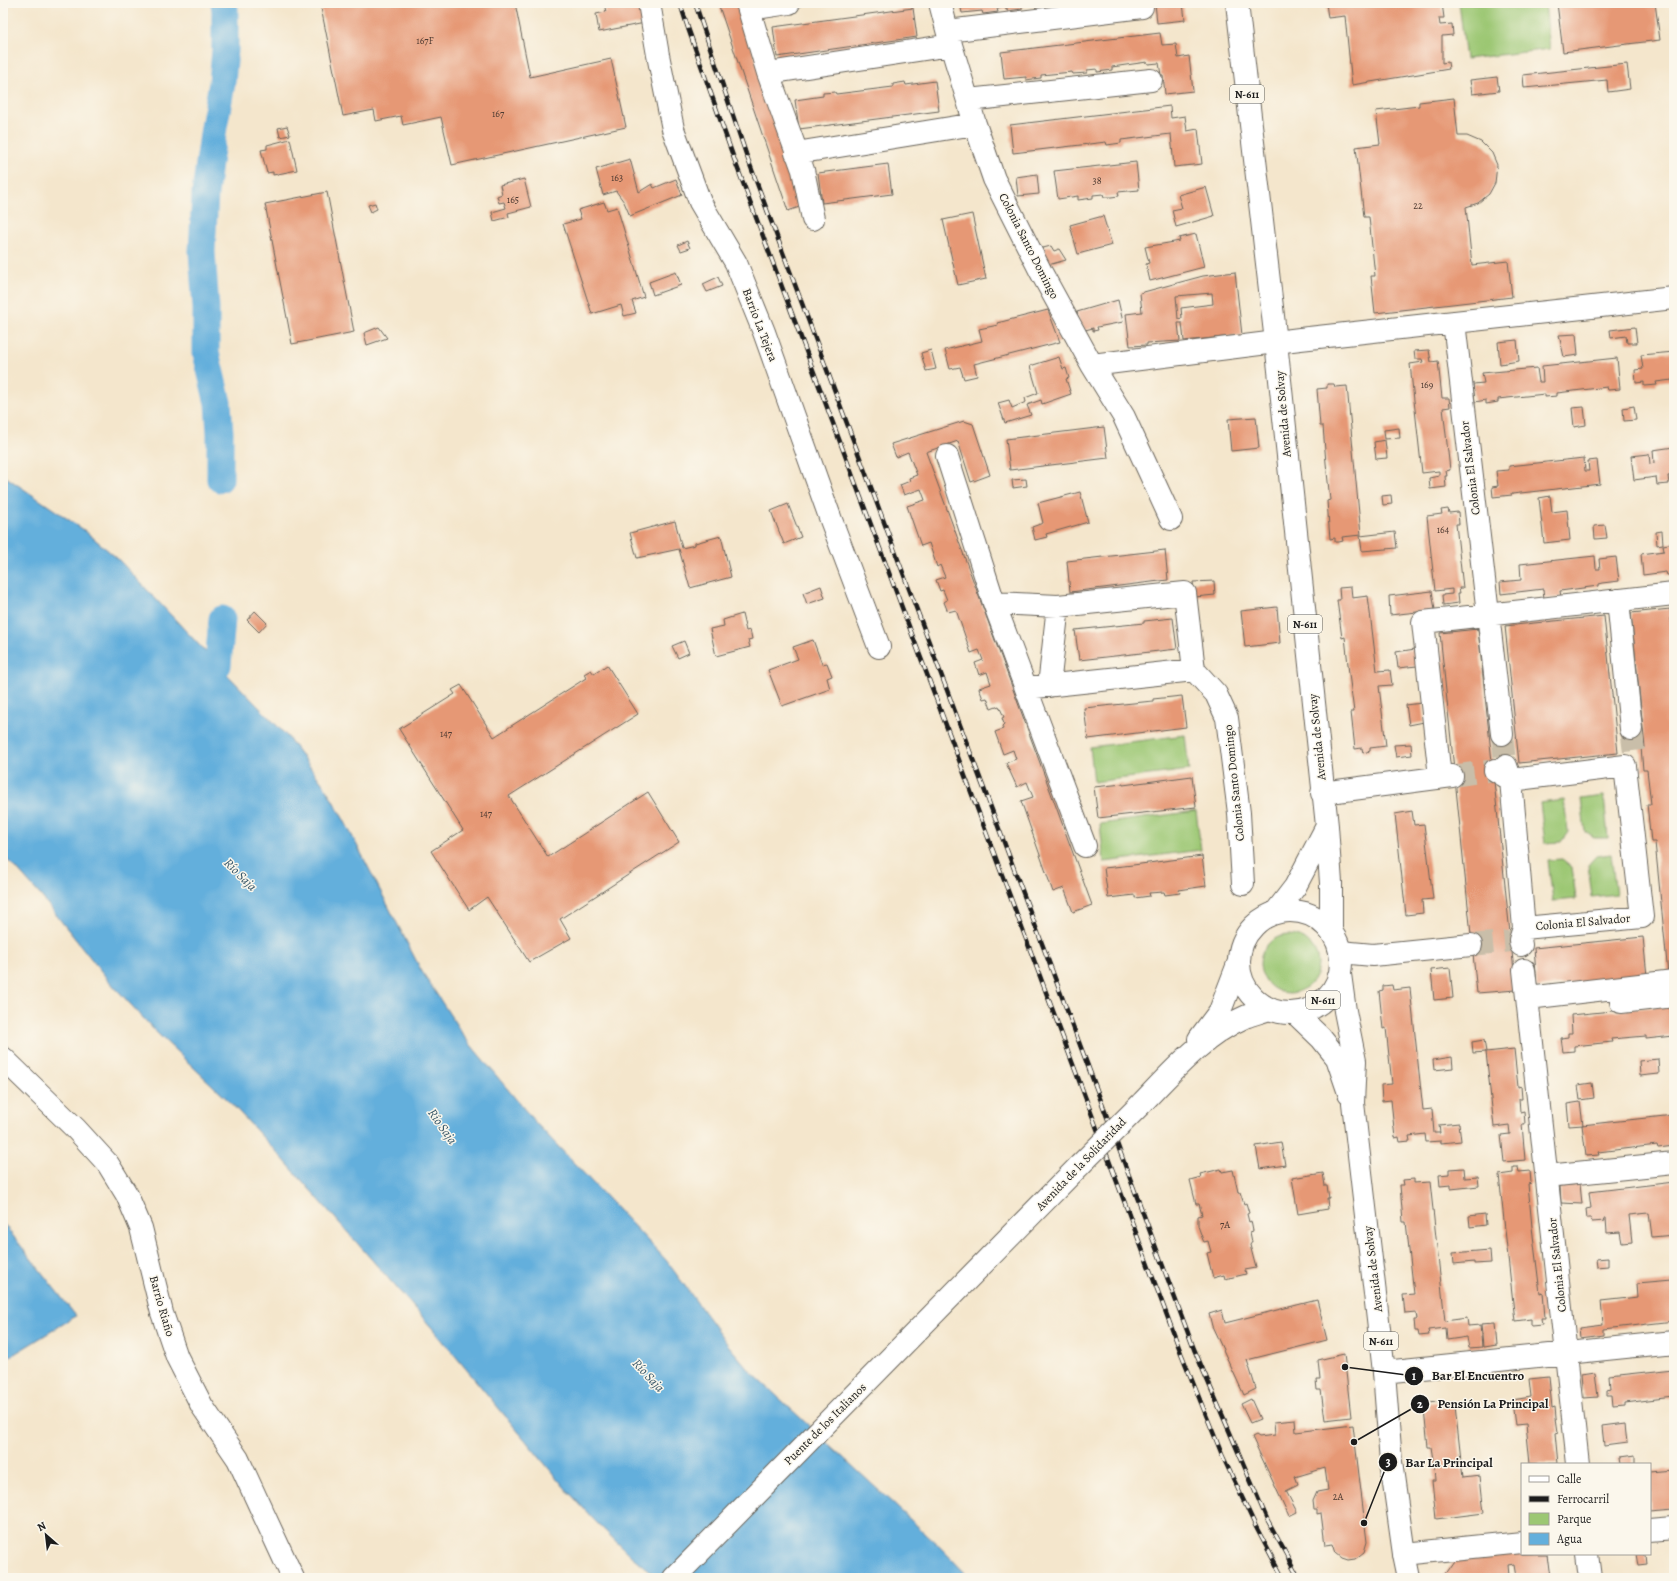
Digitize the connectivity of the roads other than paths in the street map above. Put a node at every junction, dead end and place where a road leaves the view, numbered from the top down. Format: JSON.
{"nodes":[{"id":1,"x":650,"y":3,"type":"edge"},
{"id":2,"x":789,"y":3,"type":"edge"},
{"id":3,"x":940,"y":3,"type":"edge"},
{"id":4,"x":1237,"y":3,"type":"edge"},
{"id":5,"x":748,"y":6,"type":"edge"},
{"id":6,"x":1142,"y":7,"type":"dead end"},
{"id":7,"x":949,"y":38,"type":"junction"},
{"id":8,"x":768,"y":73,"type":"junction"},
{"id":9,"x":1151,"y":80,"type":"dead end"},
{"id":10,"x":968,"y":100,"type":"junction"},
{"id":11,"x":975,"y":124,"type":"junction"},
{"id":12,"x":796,"y":153,"type":"junction"},
{"id":13,"x":813,"y":219,"type":"dead end"},
{"id":14,"x":1674,"y":298,"type":"edge"},
{"id":15,"x":1454,"y":322,"type":"junction"},
{"id":16,"x":1276,"y":342,"type":"junction"},
{"id":17,"x":1092,"y":365,"type":"junction"},
{"id":18,"x":947,"y":456,"type":"dead end"},
{"id":19,"x":1171,"y":519,"type":"dead end"},
{"id":20,"x":1674,"y":594,"type":"edge"},
{"id":21,"x":1618,"y":600,"type":"junction"},
{"id":22,"x":994,"y":603,"type":"junction"},
{"id":23,"x":1058,"y":606,"type":"junction"},
{"id":24,"x":1487,"y":614,"type":"junction"},
{"id":25,"x":879,"y":647,"type":"dead end"},
{"id":26,"x":1194,"y":670,"type":"junction"},
{"id":27,"x":1049,"y":686,"type":"junction"},
{"id":28,"x":1026,"y":688,"type":"junction"},
{"id":29,"x":1631,"y":729,"type":"tunnel mouth"},
{"id":30,"x":1502,"y":734,"type":"tunnel mouth"},
{"id":31,"x":1322,"y":793,"type":"junction"},
{"id":32,"x":1327,"y":826,"type":"junction"},
{"id":33,"x":1085,"y":846,"type":"dead end"},
{"id":34,"x":1243,"y":884,"type":"dead end"},
{"id":35,"x":1274,"y":913,"type":"junction"},
{"id":36,"x":1331,"y":931,"type":"junction"},
{"id":37,"x":1519,"y":938,"type":"joint"},
{"id":38,"x":1471,"y":944,"type":"tunnel mouth"},
{"id":39,"x":1340,"y":952,"type":"junction"},
{"id":40,"x":1238,"y":964,"type":"junction"},
{"id":41,"x":1524,"y":970,"type":"dead end"},
{"id":42,"x":1340,"y":974,"type":"junction"},
{"id":43,"x":1674,"y":981,"type":"edge"},
{"id":44,"x":1674,"y":996,"type":"edge"},
{"id":45,"x":1529,"y":1005,"type":"junction"},
{"id":46,"x":1269,"y":1009,"type":"junction"},
{"id":47,"x":1295,"y":1013,"type":"junction"},
{"id":48,"x":3,"y":1058,"type":"edge"},
{"id":49,"x":1186,"y":1058,"type":"junction"},
{"id":50,"x":1353,"y":1103,"type":"junction"},
{"id":51,"x":1674,"y":1162,"type":"edge"},
{"id":52,"x":1547,"y":1176,"type":"junction"},
{"id":53,"x":977,"y":1271,"type":"joint"},
{"id":54,"x":1674,"y":1342,"type":"edge"},
{"id":55,"x":1567,"y":1354,"type":"junction"},
{"id":56,"x":1384,"y":1372,"type":"junction"},
{"id":57,"x":1578,"y":1463,"type":"edge"},
{"id":58,"x":1674,"y":1527,"type":"edge"},
{"id":59,"x":1651,"y":1529,"type":"edge"},
{"id":60,"x":1521,"y":1542,"type":"edge"},
{"id":61,"x":1404,"y":1554,"type":"junction"},
{"id":62,"x":1587,"y":1555,"type":"edge"},
{"id":63,"x":293,"y":1578,"type":"edge"},
{"id":64,"x":674,"y":1578,"type":"edge"},
{"id":65,"x":1409,"y":1578,"type":"edge"},
{"id":66,"x":1590,"y":1578,"type":"edge"}],
"edges":[{"from":1,"to":25,"type":"main road","name":"Barrio La Tejera"},
{"from":2,"to":5,"type":"main road"},
{"from":3,"to":7,"type":"main road","name":"Colonia Santo Domingo"},
{"from":4,"to":16,"type":"main road","name":"Avenida de Solvay","number":"N-611"},
{"from":5,"to":8,"type":"main road"},
{"from":6,"to":7,"type":"main road"},
{"from":7,"to":8,"type":"main road"},
{"from":7,"to":10,"type":"main road","name":"Colonia Santo Domingo"},
{"from":8,"to":12,"type":"main road"},
{"from":9,"to":10,"type":"main road"},
{"from":10,"to":11,"type":"main road","name":"Colonia Santo Domingo"},
{"from":11,"to":12,"type":"main road"},
{"from":11,"to":17,"type":"main road","name":"Colonia Santo Domingo"},
{"from":12,"to":13,"type":"main road"},
{"from":14,"to":15,"type":"main road"},
{"from":15,"to":16,"type":"main road"},
{"from":15,"to":24,"type":"main road","name":"Colonia El Salvador"},
{"from":16,"to":17,"type":"main road"},
{"from":16,"to":31,"type":"main road","name":"Avenida de Solvay","number":"N-611"},
{"from":17,"to":19,"type":"main road","name":"Colonia Santo Domingo"},
{"from":18,"to":22,"type":"main road"},
{"from":20,"to":21,"type":"main road"},
{"from":21,"to":24,"type":"main road"},
{"from":21,"to":29,"type":"main road"},
{"from":22,"to":23,"type":"main road"},
{"from":22,"to":28,"type":"main road"},
{"from":23,"to":26,"type":"main road"},
{"from":23,"to":27,"type":"main road"},
{"from":24,"to":30,"type":"main road","name":"Colonia El Salvador"},
{"from":24,"to":31,"type":"main road"},
{"from":26,"to":27,"type":"main road"},
{"from":26,"to":34,"type":"main road","name":"Colonia Santo Domingo"},
{"from":27,"to":28,"type":"main road"},
{"from":28,"to":33,"type":"main road"},
{"from":31,"to":32,"type":"main road","name":"Avenida de Solvay","number":"N-611"},
{"from":32,"to":35,"type":"main road","number":"N-611"},
{"from":32,"to":36,"type":"main road","name":"Avenida de Solvay","number":"N-611"},
{"from":35,"to":36,"type":"main road","number":"N-611"},
{"from":35,"to":40,"type":"main road","number":"N-611"},
{"from":36,"to":39,"type":"main road","number":"N-611"},
{"from":37,"to":37,"type":"main road","name":"Colonia El Salvador"},
{"from":38,"to":39,"type":"main road"},
{"from":39,"to":42,"type":"main road","number":"N-611"},
{"from":40,"to":46,"type":"main road","number":"N-611"},
{"from":40,"to":49,"type":"main road","name":"Avenida de la Solidaridad"},
{"from":41,"to":45,"type":"main road","name":"Colonia El Salvador"},
{"from":42,"to":47,"type":"main road","number":"N-611"},
{"from":42,"to":50,"type":"main road","name":"Avenida de Solvay","number":"N-611"},
{"from":43,"to":45,"type":"main road"},
{"from":44,"to":45,"type":"main road"},
{"from":45,"to":52,"type":"main road","name":"Colonia El Salvador"},
{"from":46,"to":47,"type":"main road","number":"N-611"},
{"from":46,"to":49,"type":"main road","name":"Avenida de la Solidaridad"},
{"from":47,"to":50,"type":"main road","name":"Avenida de Solvay","number":"N-611"},
{"from":48,"to":63,"type":"main road","name":"Barrio Riaño"},
{"from":49,"to":53,"type":"main road","name":"Avenida de la Solidaridad","bridge":true},
{"from":50,"to":56,"type":"main road","name":"Avenida de Solvay","number":"N-611"},
{"from":51,"to":52,"type":"main road"},
{"from":52,"to":55,"type":"main road","name":"Colonia El Salvador"},
{"from":53,"to":64,"type":"main road","name":"Puente de los Italianos"},
{"from":54,"to":55,"type":"main road"},
{"from":55,"to":56,"type":"main road"},
{"from":55,"to":57,"type":"main road","name":"Colonia El Salvador"},
{"from":56,"to":61,"type":"main road","name":"Avenida de Solvay","number":"N-611"},
{"from":58,"to":59,"type":"main road"},
{"from":60,"to":61,"type":"main road"},
{"from":61,"to":65,"type":"main road","name":"Avenida de Solvay","number":"N-611"},
{"from":62,"to":66,"type":"main road"}]}
